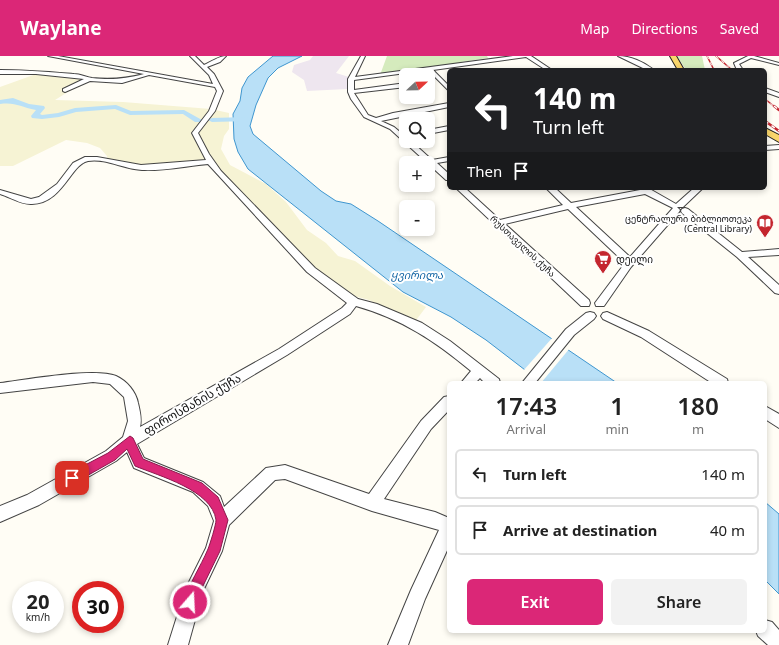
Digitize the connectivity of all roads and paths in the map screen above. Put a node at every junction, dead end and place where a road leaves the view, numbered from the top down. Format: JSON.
{"nodes":[{"id":1,"x":50,"y":56,"type":"edge"},
{"id":2,"x":192,"y":56,"type":"edge"},
{"id":3,"x":224,"y":56,"type":"edge"},
{"id":4,"x":363,"y":56,"type":"edge"},
{"id":5,"x":524,"y":56,"type":"edge"},
{"id":6,"x":528,"y":56,"type":"edge"},
{"id":7,"x":620,"y":56,"type":"edge"},
{"id":8,"x":673,"y":56,"type":"edge"},
{"id":9,"x":751,"y":56,"type":"edge"},
{"id":10,"x":72,"y":58,"type":"edge"},
{"id":11,"x":481,"y":62,"type":"junction"},
{"id":12,"x":779,"y":64,"type":"edge"},
{"id":13,"x":486,"y":66,"type":"dead end"},
{"id":14,"x":203,"y":67,"type":"junction"},
{"id":15,"x":435,"y":68,"type":"edge"},
{"id":16,"x":546,"y":68,"type":"edge"},
{"id":17,"x":648,"y":68,"type":"edge"},
{"id":18,"x":680,"y":68,"type":"edge"},
{"id":19,"x":739,"y":68,"type":"edge"},
{"id":20,"x":0,"y":72,"type":"edge"},
{"id":21,"x":399,"y":73,"type":"edge"},
{"id":22,"x":152,"y":74,"type":"junction"},
{"id":23,"x":435,"y":74,"type":"edge"},
{"id":24,"x":89,"y":79,"type":"junction"},
{"id":25,"x":351,"y":79,"type":"junction"},
{"id":26,"x":442,"y":81,"type":"junction"},
{"id":27,"x":435,"y":82,"type":"dead end"},
{"id":28,"x":218,"y":86,"type":"junction"},
{"id":29,"x":399,"y":86,"type":"edge"},
{"id":30,"x":447,"y":87,"type":"edge"},
{"id":31,"x":65,"y":90,"type":"dead end"},
{"id":32,"x":767,"y":91,"type":"edge"},
{"id":33,"x":351,"y":92,"type":"junction"},
{"id":34,"x":779,"y":95,"type":"edge"},
{"id":35,"x":447,"y":105,"type":"edge"},
{"id":36,"x":376,"y":120,"type":"junction"},
{"id":37,"x":447,"y":128,"type":"edge"},
{"id":38,"x":435,"y":131,"type":"edge"},
{"id":39,"x":767,"y":131,"type":"edge"},
{"id":40,"x":399,"y":133,"type":"edge"},
{"id":41,"x":779,"y":139,"type":"edge"},
{"id":42,"x":779,"y":147,"type":"edge"},
{"id":43,"x":416,"y":148,"type":"edge"},
{"id":44,"x":767,"y":148,"type":"edge"},
{"id":45,"x":424,"y":156,"type":"edge"},
{"id":46,"x":447,"y":159,"type":"edge"},
{"id":47,"x":435,"y":161,"type":"edge"},
{"id":48,"x":209,"y":162,"type":"junction"},
{"id":49,"x":435,"y":166,"type":"edge"},
{"id":50,"x":447,"y":176,"type":"edge"},
{"id":51,"x":462,"y":190,"type":"edge"},
{"id":52,"x":552,"y":190,"type":"edge"},
{"id":53,"x":644,"y":190,"type":"edge"},
{"id":54,"x":697,"y":190,"type":"edge"},
{"id":55,"x":0,"y":192,"type":"edge"},
{"id":56,"x":570,"y":206,"type":"junction"},
{"id":57,"x":678,"y":208,"type":"junction"},
{"id":58,"x":498,"y":223,"type":"junction"},
{"id":59,"x":779,"y":252,"type":"edge"},
{"id":60,"x":740,"y":255,"type":"junction"},
{"id":61,"x":630,"y":262,"type":"junction"},
{"id":62,"x":779,"y":291,"type":"edge"},
{"id":63,"x":354,"y":302,"type":"junction"},
{"id":64,"x":585,"y":303,"type":"junction"},
{"id":65,"x":600,"y":303,"type":"junction"},
{"id":66,"x":590,"y":316,"type":"junction"},
{"id":67,"x":607,"y":316,"type":"junction"},
{"id":68,"x":479,"y":371,"type":"junction"},
{"id":69,"x":469,"y":381,"type":"edge"},
{"id":70,"x":492,"y":381,"type":"edge"},
{"id":71,"x":530,"y":381,"type":"edge"},
{"id":72,"x":719,"y":381,"type":"edge"},
{"id":73,"x":0,"y":388,"type":"edge"},
{"id":74,"x":447,"y":404,"type":"edge"},
{"id":75,"x":767,"y":413,"type":"edge"},
{"id":76,"x":779,"y":422,"type":"edge"},
{"id":77,"x":130,"y":441,"type":"junction"},
{"id":78,"x":372,"y":502,"type":"junction"},
{"id":79,"x":0,"y":515,"type":"edge"},
{"id":80,"x":222,"y":520,"type":"junction"},
{"id":81,"x":447,"y":525,"type":"edge"},
{"id":82,"x":447,"y":530,"type":"edge"},
{"id":83,"x":767,"y":631,"type":"edge"},
{"id":84,"x":779,"y":643,"type":"edge"},
{"id":85,"x":178,"y":645,"type":"edge"},
{"id":86,"x":398,"y":645,"type":"edge"}],
"edges":[{"from":1,"to":10,"type":"street"},
{"from":2,"to":14,"type":"street"},
{"from":3,"to":14,"type":"street"},
{"from":4,"to":25,"type":"street"},
{"from":5,"to":11,"type":"street"},
{"from":6,"to":16,"type":"street"},
{"from":7,"to":17,"type":"street"},
{"from":8,"to":18,"type":"main road"},
{"from":9,"to":12,"type":"street"},
{"from":9,"to":19,"type":"street"},
{"from":10,"to":22,"type":"street"},
{"from":11,"to":13,"type":"street"},
{"from":11,"to":15,"type":"street"},
{"from":14,"to":28,"type":"street"},
{"from":20,"to":24,"type":"street"},
{"from":21,"to":25,"type":"street"},
{"from":22,"to":24,"type":"street"},
{"from":22,"to":28,"type":"street"},
{"from":23,"to":26,"type":"street"},
{"from":24,"to":31,"type":"street"},
{"from":25,"to":33,"type":"street"},
{"from":26,"to":27,"type":"street"},
{"from":26,"to":30,"type":"street"},
{"from":28,"to":48,"type":"street"},
{"from":29,"to":33,"type":"street"},
{"from":32,"to":34,"type":"street"},
{"from":33,"to":36,"type":"street"},
{"from":35,"to":36,"type":"street"},
{"from":36,"to":40,"type":"street"},
{"from":37,"to":38,"type":"street"},
{"from":39,"to":41,"type":"main road"},
{"from":42,"to":44,"type":"street"},
{"from":43,"to":45,"type":"street"},
{"from":46,"to":47,"type":"street"},
{"from":48,"to":55,"type":"street"},
{"from":48,"to":63,"type":"street"},
{"from":49,"to":50,"type":"street"},
{"from":51,"to":58,"type":"street","name":"რუსთაველის ქუჩა"},
{"from":52,"to":56,"type":"street"},
{"from":53,"to":56,"type":"street"},
{"from":53,"to":57,"type":"street"},
{"from":54,"to":57,"type":"street"},
{"from":56,"to":58,"type":"street"},
{"from":56,"to":61,"type":"street"},
{"from":57,"to":60,"type":"street"},
{"from":57,"to":61,"type":"street"},
{"from":58,"to":64,"type":"street","name":"რუსთაველის ქუჩა"},
{"from":59,"to":60,"type":"street"},
{"from":60,"to":62,"type":"street"},
{"from":61,"to":65,"type":"street"},
{"from":63,"to":68,"type":"street"},
{"from":63,"to":77,"type":"street","name":"ფიროსმანის ქუჩა"},
{"from":64,"to":65,"type":"street"},
{"from":64,"to":66,"type":"street"},
{"from":65,"to":67,"type":"street"},
{"from":66,"to":67,"type":"street"},
{"from":66,"to":71,"type":"street"},
{"from":67,"to":72,"type":"street"},
{"from":68,"to":69,"type":"street"},
{"from":68,"to":70,"type":"street"},
{"from":73,"to":77,"type":"street"},
{"from":74,"to":78,"type":"street"},
{"from":75,"to":76,"type":"street"},
{"from":77,"to":79,"type":"street","name":"ფიროსმანის ქუჩა"},
{"from":77,"to":80,"type":"street"},
{"from":78,"to":80,"type":"street"},
{"from":78,"to":81,"type":"street"},
{"from":80,"to":85,"type":"street"},
{"from":82,"to":86,"type":"street"},
{"from":83,"to":84,"type":"street"}]}
